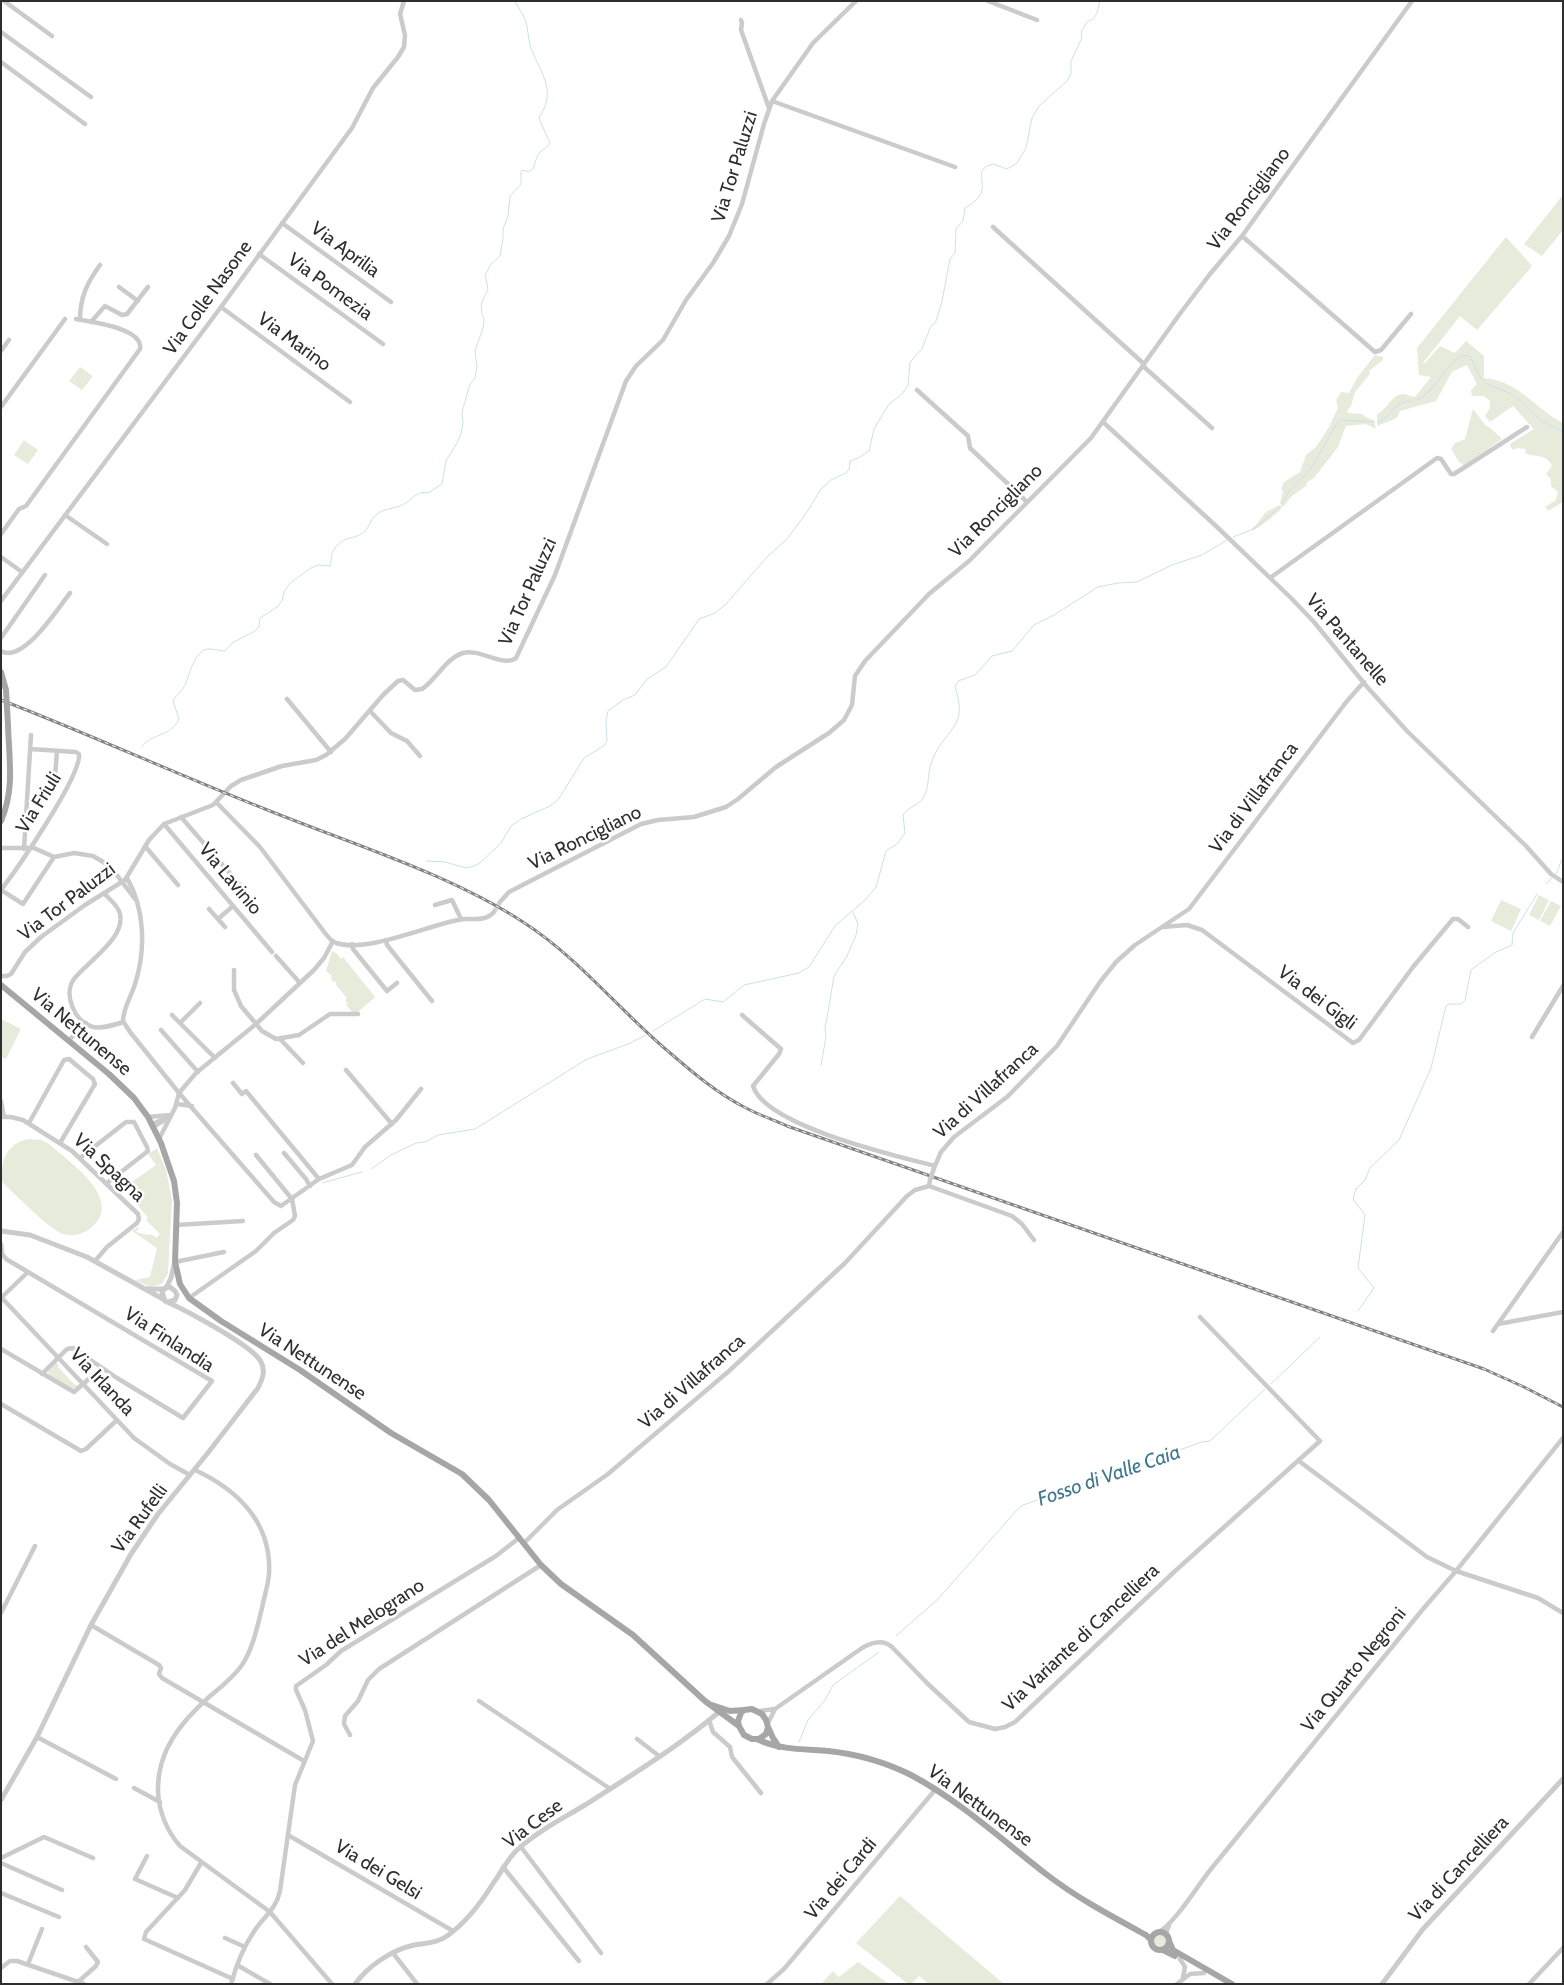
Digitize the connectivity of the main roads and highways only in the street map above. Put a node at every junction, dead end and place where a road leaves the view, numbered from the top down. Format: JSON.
{"nodes":[{"id":1,"x":1,"y":672,"type":"edge"},
{"id":2,"x":1,"y":821,"type":"edge"},
{"id":3,"x":1,"y":986,"type":"edge"},
{"id":4,"x":708,"y":1704,"type":"junction"},
{"id":5,"x":744,"y":1710,"type":"junction"},
{"id":6,"x":768,"y":1725,"type":"junction"},
{"id":7,"x":738,"y":1726,"type":"junction"},
{"id":8,"x":757,"y":1739,"type":"junction"},
{"id":9,"x":779,"y":1747,"type":"junction"},
{"id":10,"x":1152,"y":1935,"type":"junction"},
{"id":11,"x":1168,"y":1938,"type":"junction"},
{"id":12,"x":1163,"y":1950,"type":"junction"},
{"id":13,"x":1224,"y":1984,"type":"edge"},
{"id":14,"x":1232,"y":1984,"type":"edge"}],
"edges":[{"from":1,"to":2,"type":"main road","bridge":true},
{"from":3,"to":4,"type":"main road","name":"Via Nettunense"},
{"from":4,"to":5,"type":"main road","name":"Via Nettunense"},
{"from":4,"to":7,"type":"main road","name":"Via Nettunense"},
{"from":5,"to":6,"type":"main road","name":"Via Nettunense"},
{"from":5,"to":7,"type":"main road"},
{"from":6,"to":8,"type":"main road"},
{"from":6,"to":9,"type":"main road"},
{"from":7,"to":8,"type":"main road","name":"Via Nettunense"},
{"from":8,"to":9,"type":"main road","name":"Via Nettunense"},
{"from":9,"to":10,"type":"main road","name":"Via Nettunense"},
{"from":10,"to":11,"type":"main road"},
{"from":10,"to":12,"type":"main road"},
{"from":11,"to":12,"type":"main road"},
{"from":11,"to":14,"type":"main road"},
{"from":12,"to":13,"type":"main road"}]}
